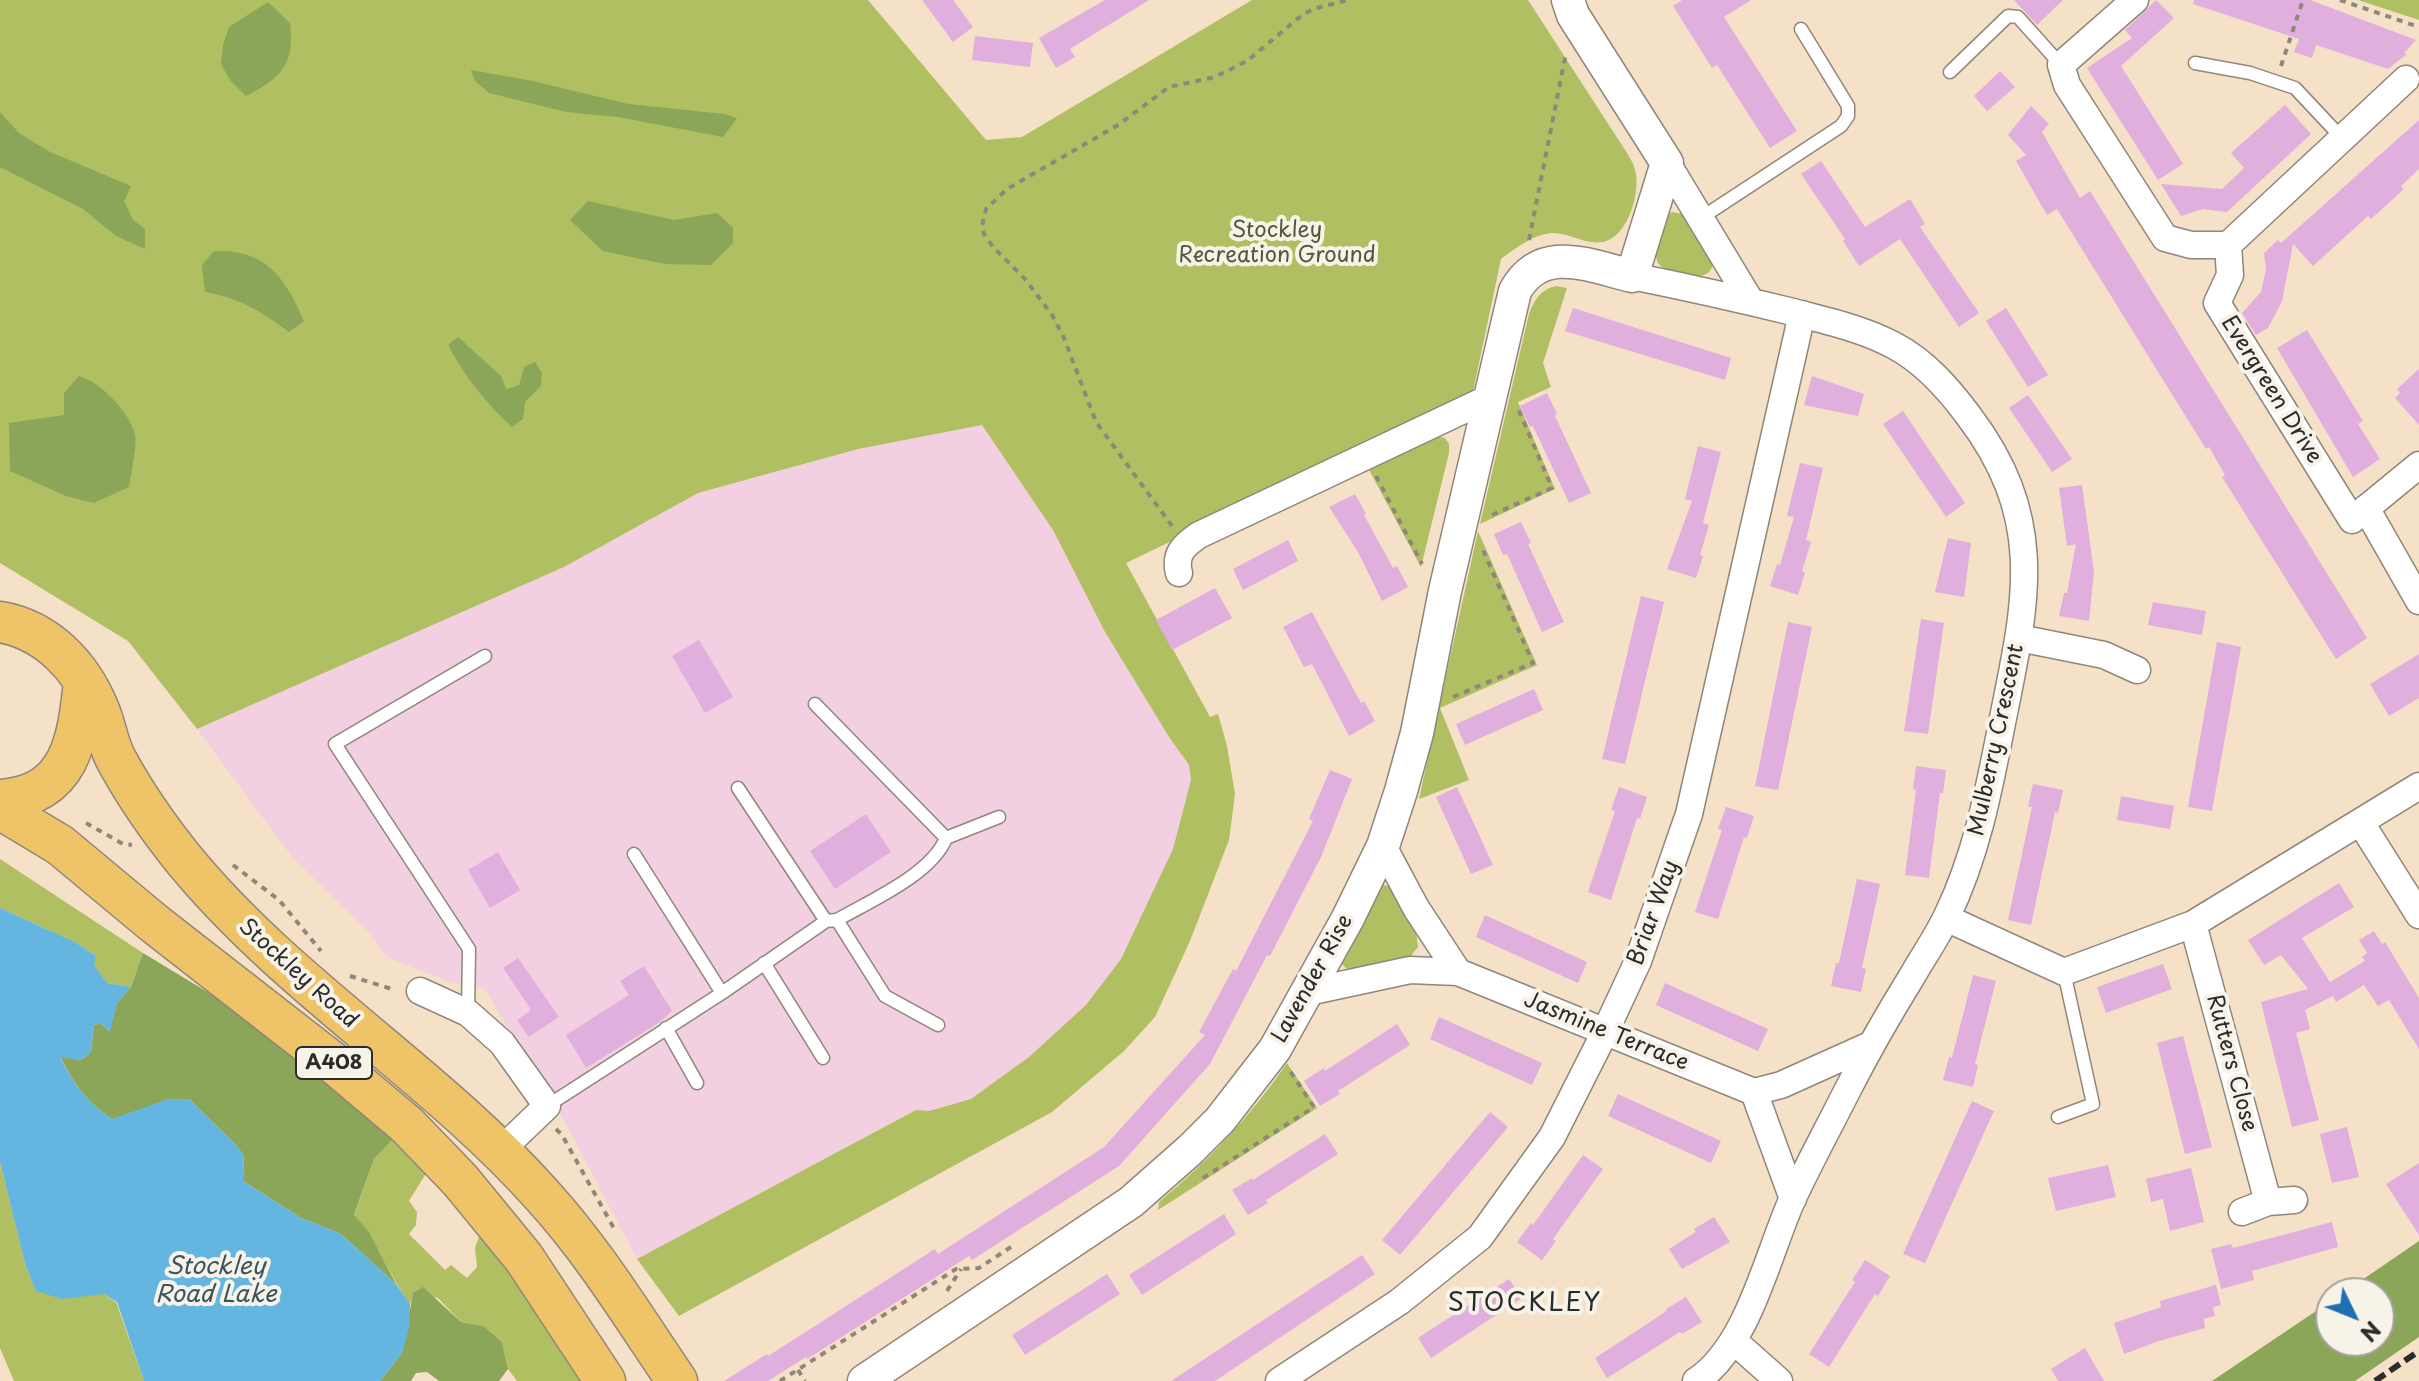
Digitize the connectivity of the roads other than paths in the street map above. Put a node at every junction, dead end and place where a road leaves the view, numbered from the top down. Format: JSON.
{"nodes":[{"id":1,"x":2135,"y":0,"type":"edge"},
{"id":2,"x":1571,"y":8,"type":"edge"},
{"id":3,"x":1801,"y":29,"type":"dead end"},
{"id":4,"x":2195,"y":63,"type":"dead end"},
{"id":5,"x":2061,"y":65,"type":"junction"},
{"id":6,"x":1950,"y":72,"type":"dead end"},
{"id":7,"x":2406,"y":79,"type":"dead end"},
{"id":8,"x":2341,"y":137,"type":"junction"},
{"id":9,"x":1667,"y":163,"type":"junction"},
{"id":10,"x":1701,"y":218,"type":"junction"},
{"id":11,"x":2228,"y":245,"type":"junction"},
{"id":12,"x":1632,"y":276,"type":"junction"},
{"id":13,"x":1751,"y":302,"type":"junction"},
{"id":14,"x":1802,"y":314,"type":"junction"},
{"id":15,"x":1502,"y":400,"type":"junction"},
{"id":16,"x":2419,"y":465,"type":"edge"},
{"id":17,"x":2366,"y":508,"type":"junction"},
{"id":18,"x":1179,"y":573,"type":"dead end"},
{"id":19,"x":2419,"y":601,"type":"edge"},
{"id":20,"x":0,"y":622,"type":"edge"},
{"id":21,"x":2019,"y":638,"type":"junction"},
{"id":22,"x":485,"y":656,"type":"dead end"},
{"id":23,"x":2137,"y":670,"type":"dead end"},
{"id":24,"x":84,"y":681,"type":"junction"},
{"id":25,"x":815,"y":704,"type":"dead end"},
{"id":26,"x":2419,"y":786,"type":"edge"},
{"id":27,"x":738,"y":788,"type":"dead end"},
{"id":28,"x":0,"y":800,"type":"edge"},
{"id":29,"x":0,"y":809,"type":"edge"},
{"id":30,"x":999,"y":817,"type":"dead end"},
{"id":31,"x":2361,"y":823,"type":"junction"},
{"id":32,"x":946,"y":838,"type":"junction"},
{"id":33,"x":1383,"y":846,"type":"junction"},
{"id":34,"x":634,"y":854,"type":"dead end"},
{"id":35,"x":2419,"y":915,"type":"edge"},
{"id":36,"x":1946,"y":918,"type":"junction"},
{"id":37,"x":831,"y":921,"type":"junction"},
{"id":38,"x":2193,"y":924,"type":"junction"},
{"id":39,"x":764,"y":963,"type":"junction"},
{"id":40,"x":1458,"y":972,"type":"junction"},
{"id":41,"x":2064,"y":972,"type":"junction"},
{"id":42,"x":420,"y":991,"type":"road end"},
{"id":43,"x":1308,"y":992,"type":"junction"},
{"id":44,"x":722,"y":993,"type":"junction"},
{"id":45,"x":468,"y":1013,"type":"junction"},
{"id":46,"x":938,"y":1025,"type":"dead end"},
{"id":47,"x":666,"y":1028,"type":"junction"},
{"id":48,"x":1605,"y":1032,"type":"junction"},
{"id":49,"x":1870,"y":1045,"type":"junction"},
{"id":50,"x":823,"y":1058,"type":"dead end"},
{"id":51,"x":697,"y":1083,"type":"dead end"},
{"id":52,"x":1754,"y":1092,"type":"junction"},
{"id":53,"x":547,"y":1106,"type":"junction"},
{"id":54,"x":2058,"y":1117,"type":"dead end"},
{"id":55,"x":499,"y":1152,"type":"junction"},
{"id":56,"x":1793,"y":1199,"type":"junction"},
{"id":57,"x":2242,"y":1212,"type":"dead end"},
{"id":58,"x":1735,"y":1342,"type":"junction"},
{"id":59,"x":897,"y":1372,"type":"edge"},
{"id":60,"x":605,"y":1381,"type":"edge"},
{"id":61,"x":677,"y":1381,"type":"edge"},
{"id":62,"x":864,"y":1381,"type":"edge"},
{"id":63,"x":1279,"y":1381,"type":"edge"},
{"id":64,"x":1696,"y":1381,"type":"edge"},
{"id":65,"x":1779,"y":1381,"type":"edge"}],
"edges":[{"from":1,"to":5,"type":"street"},
{"from":2,"to":9,"type":"street"},
{"from":3,"to":10,"type":"lane"},
{"from":4,"to":8,"type":"lane"},
{"from":5,"to":6,"type":"lane"},
{"from":5,"to":11,"type":"street"},
{"from":7,"to":8,"type":"street"},
{"from":8,"to":11,"type":"street"},
{"from":9,"to":10,"type":"street"},
{"from":9,"to":12,"type":"street"},
{"from":10,"to":13,"type":"street"},
{"from":11,"to":17,"type":"street","name":"Evergreen Drive"},
{"from":12,"to":13,"type":"street","name":"Mulberry Crescent"},
{"from":12,"to":15,"type":"street","name":"Lavender Rise"},
{"from":13,"to":14,"type":"street","name":"Mulberry Crescent"},
{"from":14,"to":21,"type":"street","name":"Mulberry Crescent"},
{"from":14,"to":48,"type":"street","name":"Briar Way"},
{"from":15,"to":18,"type":"street"},
{"from":15,"to":33,"type":"street","name":"Lavender Rise"},
{"from":16,"to":17,"type":"street"},
{"from":17,"to":19,"type":"street"},
{"from":20,"to":24,"type":"main road","name":"Stockley Road","number":"A408"},
{"from":21,"to":23,"type":"street"},
{"from":21,"to":36,"type":"street","name":"Mulberry Crescent"},
{"from":22,"to":45,"type":"lane"},
{"from":24,"to":28,"type":"main road"},
{"from":24,"to":55,"type":"main road","name":"Stockley Road","number":"A408"},
{"from":25,"to":32,"type":"lane"},
{"from":26,"to":31,"type":"street"},
{"from":27,"to":37,"type":"lane"},
{"from":29,"to":60,"type":"main road","name":"Stockley Road","number":"A408"},
{"from":30,"to":32,"type":"lane"},
{"from":31,"to":35,"type":"street"},
{"from":31,"to":38,"type":"street"},
{"from":32,"to":37,"type":"lane"},
{"from":33,"to":40,"type":"street"},
{"from":33,"to":43,"type":"street","name":"Lavender Rise"},
{"from":34,"to":44,"type":"lane"},
{"from":36,"to":41,"type":"street"},
{"from":36,"to":49,"type":"street","name":"Mulberry Crescent"},
{"from":37,"to":39,"type":"lane"},
{"from":37,"to":46,"type":"lane"},
{"from":38,"to":41,"type":"street"},
{"from":38,"to":57,"type":"street","name":"Rutters Close"},
{"from":39,"to":44,"type":"lane"},
{"from":39,"to":50,"type":"lane"},
{"from":40,"to":43,"type":"street","name":"Jasmine Terrace"},
{"from":40,"to":48,"type":"street","name":"Jasmine Terrace"},
{"from":41,"to":54,"type":"lane"},
{"from":42,"to":45,"type":"street"},
{"from":43,"to":59,"type":"street","name":"Lavender Rise"},
{"from":44,"to":47,"type":"lane"},
{"from":45,"to":53,"type":"street"},
{"from":47,"to":51,"type":"lane"},
{"from":47,"to":53,"type":"lane"},
{"from":48,"to":52,"type":"street","name":"Jasmine Terrace"},
{"from":48,"to":63,"type":"street","name":"Briar Way"},
{"from":49,"to":52,"type":"street"},
{"from":49,"to":56,"type":"street","name":"Mulberry Crescent"},
{"from":52,"to":56,"type":"street"},
{"from":53,"to":55,"type":"street"},
{"from":55,"to":61,"type":"main road","name":"Stockley Road","number":"A408"},
{"from":56,"to":58,"type":"street","name":"Mulberry Crescent"},
{"from":58,"to":64,"type":"street","name":"Mulberry Crescent"},
{"from":58,"to":65,"type":"street"},
{"from":59,"to":62,"type":"street","name":"Lavender Rise"}]}
